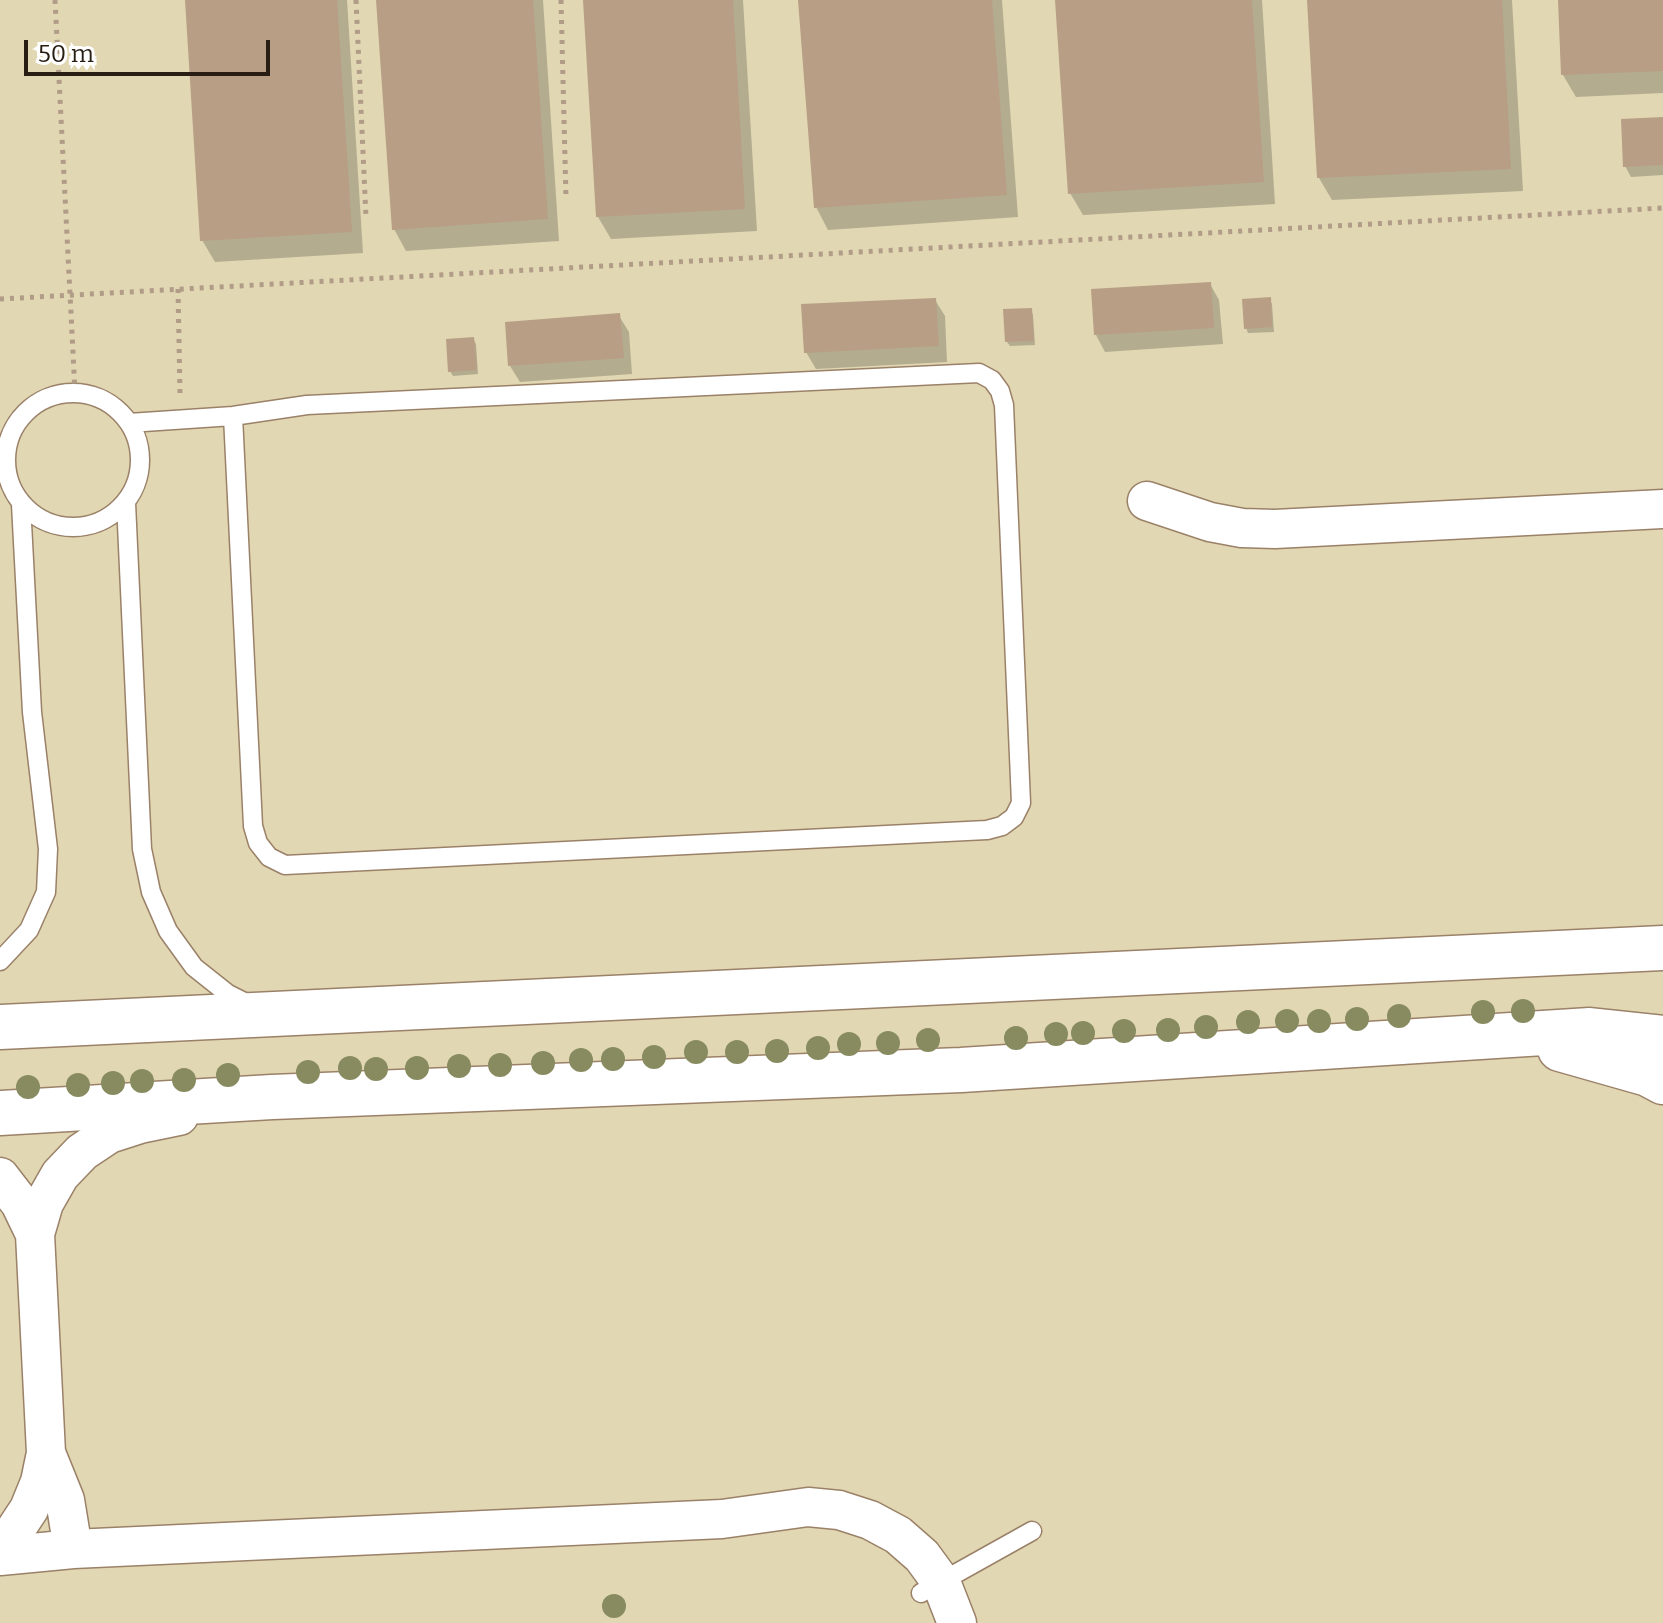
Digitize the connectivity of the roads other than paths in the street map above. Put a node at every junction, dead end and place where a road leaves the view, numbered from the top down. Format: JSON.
{"nodes":[{"id":1,"x":233,"y":416,"type":"junction"},
{"id":2,"x":129,"y":423,"type":"junction"},
{"id":3,"x":2,"y":455,"type":"edge"},
{"id":4,"x":1147,"y":501,"type":"dead end"},
{"id":5,"x":126,"y":503,"type":"junction"},
{"id":6,"x":21,"y":504,"type":"junction"},
{"id":7,"x":1663,"y":509,"type":"edge"},
{"id":8,"x":1663,"y":948,"type":"edge"},
{"id":9,"x":0,"y":961,"type":"edge"},
{"id":10,"x":267,"y":1013,"type":"junction"},
{"id":11,"x":0,"y":1027,"type":"edge"},
{"id":12,"x":1491,"y":1035,"type":"junction"},
{"id":13,"x":1663,"y":1038,"type":"edge"},
{"id":14,"x":1663,"y":1082,"type":"edge"},
{"id":15,"x":272,"y":1097,"type":"junction"},
{"id":16,"x":0,"y":1113,"type":"edge"},
{"id":17,"x":0,"y":1177,"type":"edge"},
{"id":18,"x":35,"y":1234,"type":"junction"},
{"id":19,"x":46,"y":1453,"type":"junction"},
{"id":20,"x":1032,"y":1531,"type":"dead end"},
{"id":21,"x":73,"y":1549,"type":"junction"},
{"id":22,"x":0,"y":1555,"type":"edge"},
{"id":23,"x":932,"y":1599,"type":"edge"},
{"id":24,"x":957,"y":1623,"type":"edge"}],
"edges":[{"from":1,"to":1,"type":"lane"},
{"from":1,"to":2,"type":"lane"},
{"from":2,"to":3,"type":"lane"},
{"from":2,"to":5,"type":"lane"},
{"from":3,"to":6,"type":"lane"},
{"from":4,"to":7,"type":"street"},
{"from":5,"to":6,"type":"lane"},
{"from":5,"to":10,"type":"lane"},
{"from":6,"to":9,"type":"lane"},
{"from":8,"to":10,"type":"main road"},
{"from":10,"to":11,"type":"main road"},
{"from":12,"to":13,"type":"main road"},
{"from":12,"to":14,"type":"main road"},
{"from":12,"to":15,"type":"main road"},
{"from":15,"to":16,"type":"main road"},
{"from":15,"to":18,"type":"street"},
{"from":17,"to":18,"type":"street"},
{"from":18,"to":19,"type":"street"},
{"from":19,"to":21,"type":"street"},
{"from":19,"to":22,"type":"street"},
{"from":20,"to":23,"type":"lane"},
{"from":21,"to":22,"type":"street"},
{"from":21,"to":23,"type":"street"},
{"from":23,"to":24,"type":"street"}]}
